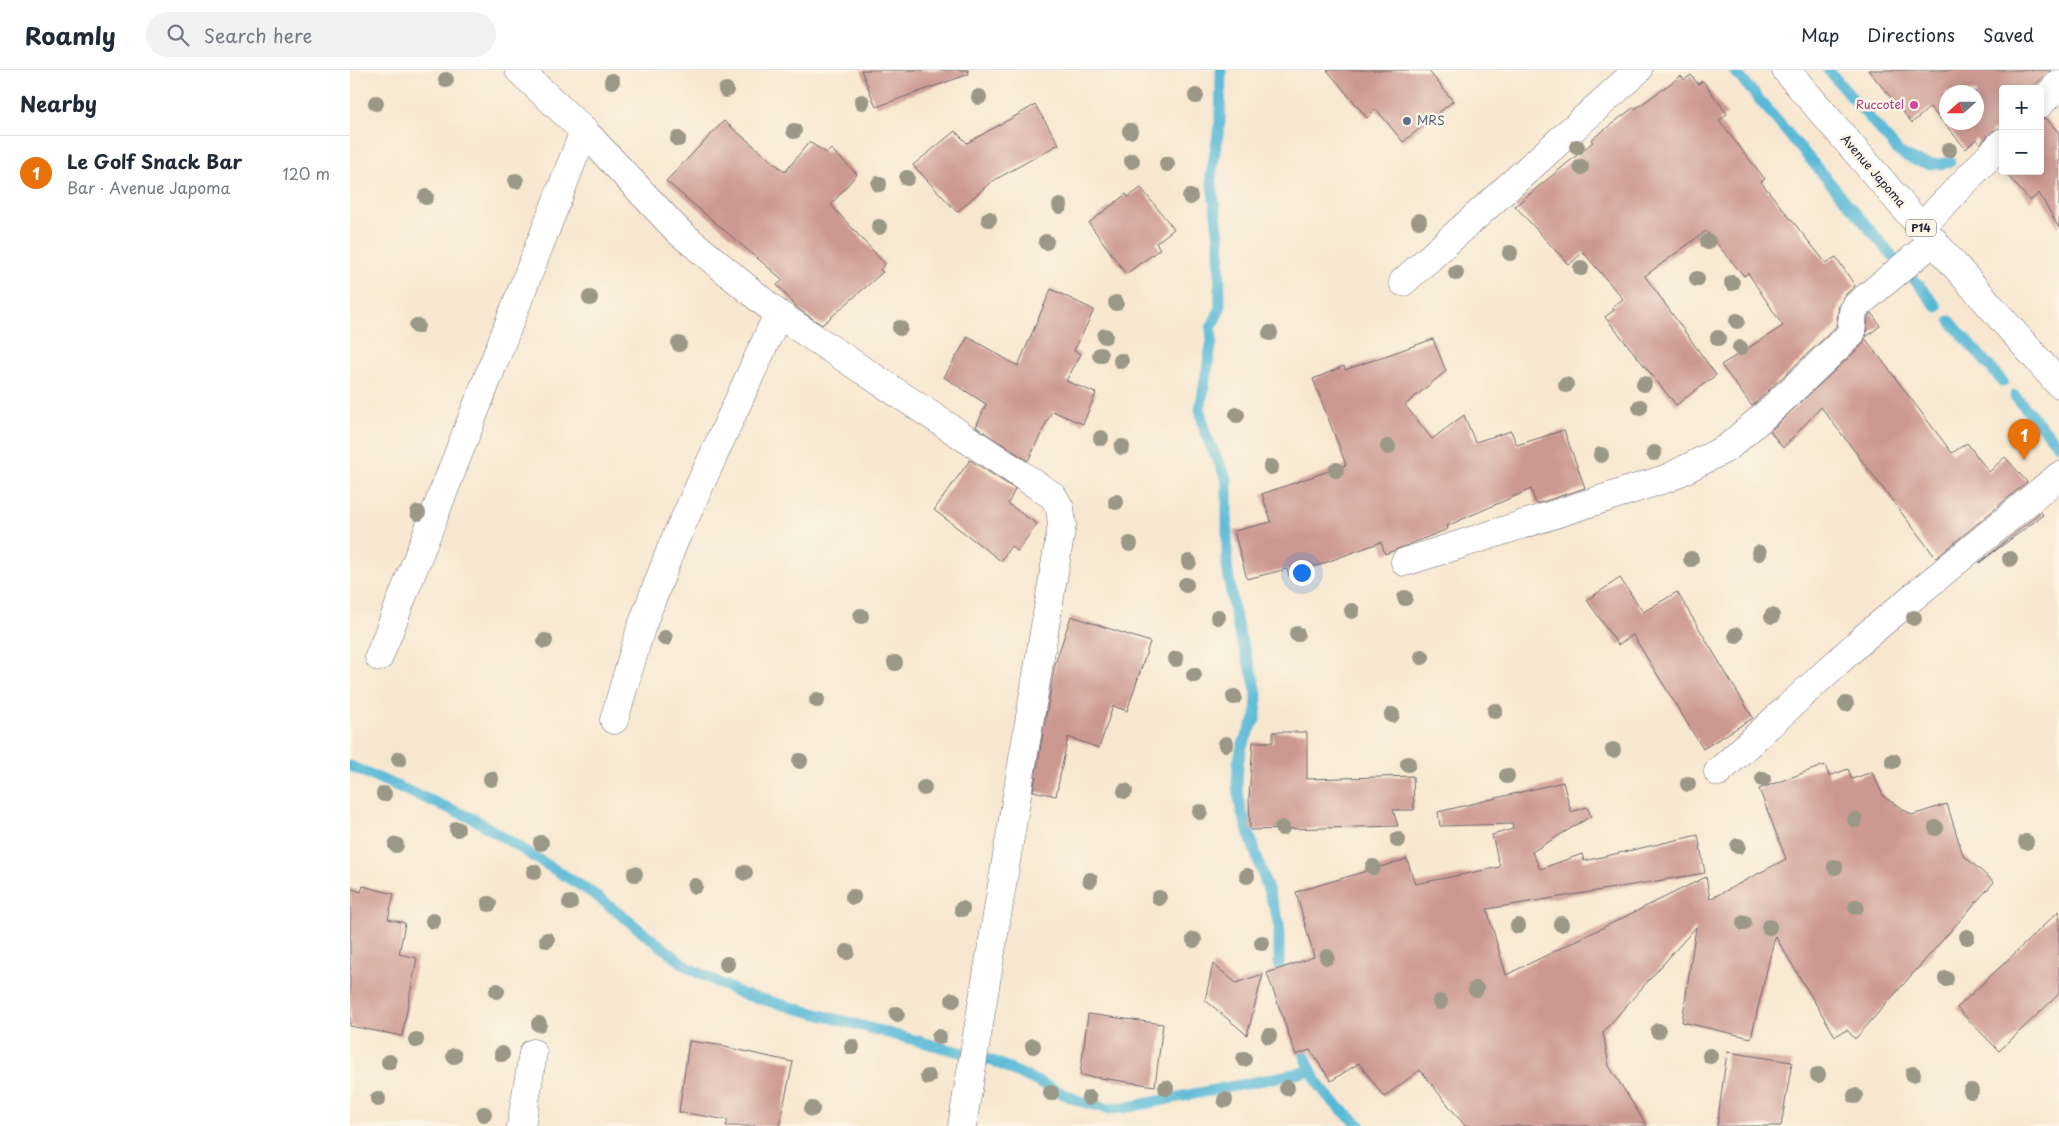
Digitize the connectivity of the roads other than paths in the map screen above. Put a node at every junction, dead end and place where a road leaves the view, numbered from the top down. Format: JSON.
{"nodes":[{"id":1,"x":519,"y":70,"type":"edge"},
{"id":2,"x":1638,"y":70,"type":"edge"},
{"id":3,"x":1786,"y":70,"type":"edge"},
{"id":4,"x":2059,"y":84,"type":"edge"},
{"id":5,"x":2044,"y":100,"type":"edge"},
{"id":6,"x":584,"y":132,"type":"junction"},
{"id":7,"x":1999,"y":147,"type":"edge"},
{"id":8,"x":1927,"y":234,"type":"junction"},
{"id":9,"x":1403,"y":282,"type":"dead end"},
{"id":10,"x":778,"y":314,"type":"junction"},
{"id":11,"x":2059,"y":384,"type":"edge"},
{"id":12,"x":2059,"y":476,"type":"edge"},
{"id":13,"x":1405,"y":562,"type":"dead end"},
{"id":14,"x":379,"y":657,"type":"dead end"},
{"id":15,"x":614,"y":720,"type":"dead end"},
{"id":16,"x":1718,"y":772,"type":"dead end"},
{"id":17,"x":533,"y":1053,"type":"dead end"},
{"id":18,"x":521,"y":1126,"type":"edge"},
{"id":19,"x":962,"y":1126,"type":"edge"}],
"edges":[{"from":1,"to":6,"type":"street"},
{"from":2,"to":9,"type":"street"},
{"from":3,"to":8,"type":"street","name":"Avenue Japoma","number":"P14"},
{"from":4,"to":5,"type":"street"},
{"from":6,"to":10,"type":"street"},
{"from":6,"to":14,"type":"street"},
{"from":7,"to":8,"type":"street"},
{"from":8,"to":11,"type":"street","name":"Avenue Japoma","number":"P14"},
{"from":8,"to":13,"type":"street"},
{"from":10,"to":15,"type":"street"},
{"from":10,"to":19,"type":"street"},
{"from":12,"to":16,"type":"street"},
{"from":17,"to":18,"type":"street"}]}
